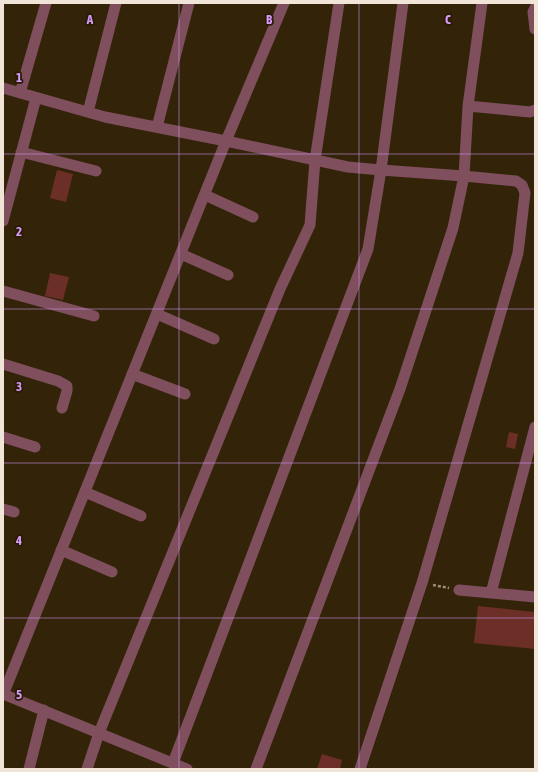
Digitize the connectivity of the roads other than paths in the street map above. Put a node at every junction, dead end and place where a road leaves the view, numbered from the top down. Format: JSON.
{"nodes":[{"id":1,"x":46,"y":3,"type":"edge"},
{"id":2,"x":116,"y":3,"type":"edge"},
{"id":3,"x":190,"y":3,"type":"edge"},
{"id":4,"x":284,"y":3,"type":"edge"},
{"id":5,"x":339,"y":3,"type":"edge"},
{"id":6,"x":403,"y":3,"type":"edge"},
{"id":7,"x":482,"y":3,"type":"edge"},
{"id":8,"x":534,"y":11,"type":"edge"},
{"id":9,"x":535,"y":29,"type":"edge"},
{"id":10,"x":3,"y":88,"type":"edge"},
{"id":11,"x":20,"y":93,"type":"junction"},
{"id":12,"x":36,"y":98,"type":"junction"},
{"id":13,"x":468,"y":106,"type":"junction"},
{"id":14,"x":535,"y":110,"type":"edge"},
{"id":15,"x":88,"y":112,"type":"junction"},
{"id":16,"x":157,"y":127,"type":"junction"},
{"id":17,"x":226,"y":141,"type":"junction"},
{"id":18,"x":21,"y":152,"type":"junction"},
{"id":19,"x":315,"y":160,"type":"junction"},
{"id":20,"x":381,"y":170,"type":"junction"},
{"id":21,"x":96,"y":171,"type":"dead end"},
{"id":22,"x":464,"y":176,"type":"junction"},
{"id":23,"x":205,"y":195,"type":"junction"},
{"id":24,"x":253,"y":217,"type":"dead end"},
{"id":25,"x":3,"y":221,"type":"edge"},
{"id":26,"x":180,"y":254,"type":"junction"},
{"id":27,"x":228,"y":275,"type":"dead end"},
{"id":28,"x":3,"y":291,"type":"edge"},
{"id":29,"x":156,"y":314,"type":"junction"},
{"id":30,"x":94,"y":316,"type":"dead end"},
{"id":31,"x":214,"y":339,"type":"dead end"},
{"id":32,"x":3,"y":364,"type":"edge"},
{"id":33,"x":132,"y":374,"type":"junction"},
{"id":34,"x":185,"y":394,"type":"dead end"},
{"id":35,"x":62,"y":408,"type":"dead end"},
{"id":36,"x":535,"y":427,"type":"edge"},
{"id":37,"x":3,"y":437,"type":"edge"},
{"id":38,"x":35,"y":447,"type":"dead end"},
{"id":39,"x":85,"y":492,"type":"junction"},
{"id":40,"x":141,"y":516,"type":"dead end"},
{"id":41,"x":61,"y":550,"type":"junction"},
{"id":42,"x":112,"y":572,"type":"dead end"},
{"id":43,"x":459,"y":590,"type":"road end"},
{"id":44,"x":491,"y":593,"type":"junction"},
{"id":45,"x":535,"y":597,"type":"edge"},
{"id":46,"x":3,"y":694,"type":"edge"},
{"id":47,"x":44,"y":710,"type":"junction"},
{"id":48,"x":99,"y":733,"type":"junction"},
{"id":49,"x":173,"y":763,"type":"junction"},
{"id":50,"x":29,"y":769,"type":"edge"},
{"id":51,"x":87,"y":769,"type":"edge"},
{"id":52,"x":188,"y":769,"type":"edge"},
{"id":53,"x":256,"y":769,"type":"edge"},
{"id":54,"x":360,"y":769,"type":"edge"}],
"edges":[{"from":1,"to":11,"type":"street"},
{"from":2,"to":15,"type":"street"},
{"from":3,"to":16,"type":"street"},
{"from":4,"to":17,"type":"street"},
{"from":5,"to":19,"type":"street"},
{"from":6,"to":20,"type":"street"},
{"from":7,"to":13,"type":"street"},
{"from":8,"to":9,"type":"street"},
{"from":10,"to":11,"type":"street"},
{"from":11,"to":12,"type":"street"},
{"from":12,"to":15,"type":"street"},
{"from":12,"to":18,"type":"street"},
{"from":13,"to":14,"type":"street"},
{"from":13,"to":22,"type":"street"},
{"from":15,"to":16,"type":"street"},
{"from":16,"to":17,"type":"street"},
{"from":17,"to":19,"type":"street"},
{"from":17,"to":23,"type":"street"},
{"from":18,"to":21,"type":"street"},
{"from":18,"to":25,"type":"street"},
{"from":19,"to":20,"type":"street"},
{"from":19,"to":48,"type":"street"},
{"from":20,"to":22,"type":"street"},
{"from":20,"to":49,"type":"street"},
{"from":22,"to":53,"type":"street"},
{"from":22,"to":54,"type":"street"},
{"from":23,"to":24,"type":"street"},
{"from":23,"to":26,"type":"street"},
{"from":26,"to":27,"type":"street"},
{"from":26,"to":29,"type":"street"},
{"from":28,"to":30,"type":"street"},
{"from":29,"to":31,"type":"street"},
{"from":29,"to":33,"type":"street"},
{"from":32,"to":35,"type":"street"},
{"from":33,"to":34,"type":"street"},
{"from":33,"to":39,"type":"street"},
{"from":36,"to":44,"type":"street"},
{"from":37,"to":38,"type":"street"},
{"from":39,"to":40,"type":"street"},
{"from":39,"to":41,"type":"street"},
{"from":41,"to":42,"type":"street"},
{"from":41,"to":46,"type":"street"},
{"from":43,"to":44,"type":"street"},
{"from":44,"to":45,"type":"street"},
{"from":46,"to":47,"type":"street"},
{"from":47,"to":48,"type":"street"},
{"from":47,"to":50,"type":"street"},
{"from":48,"to":49,"type":"street"},
{"from":48,"to":51,"type":"street"},
{"from":49,"to":52,"type":"street"}]}
